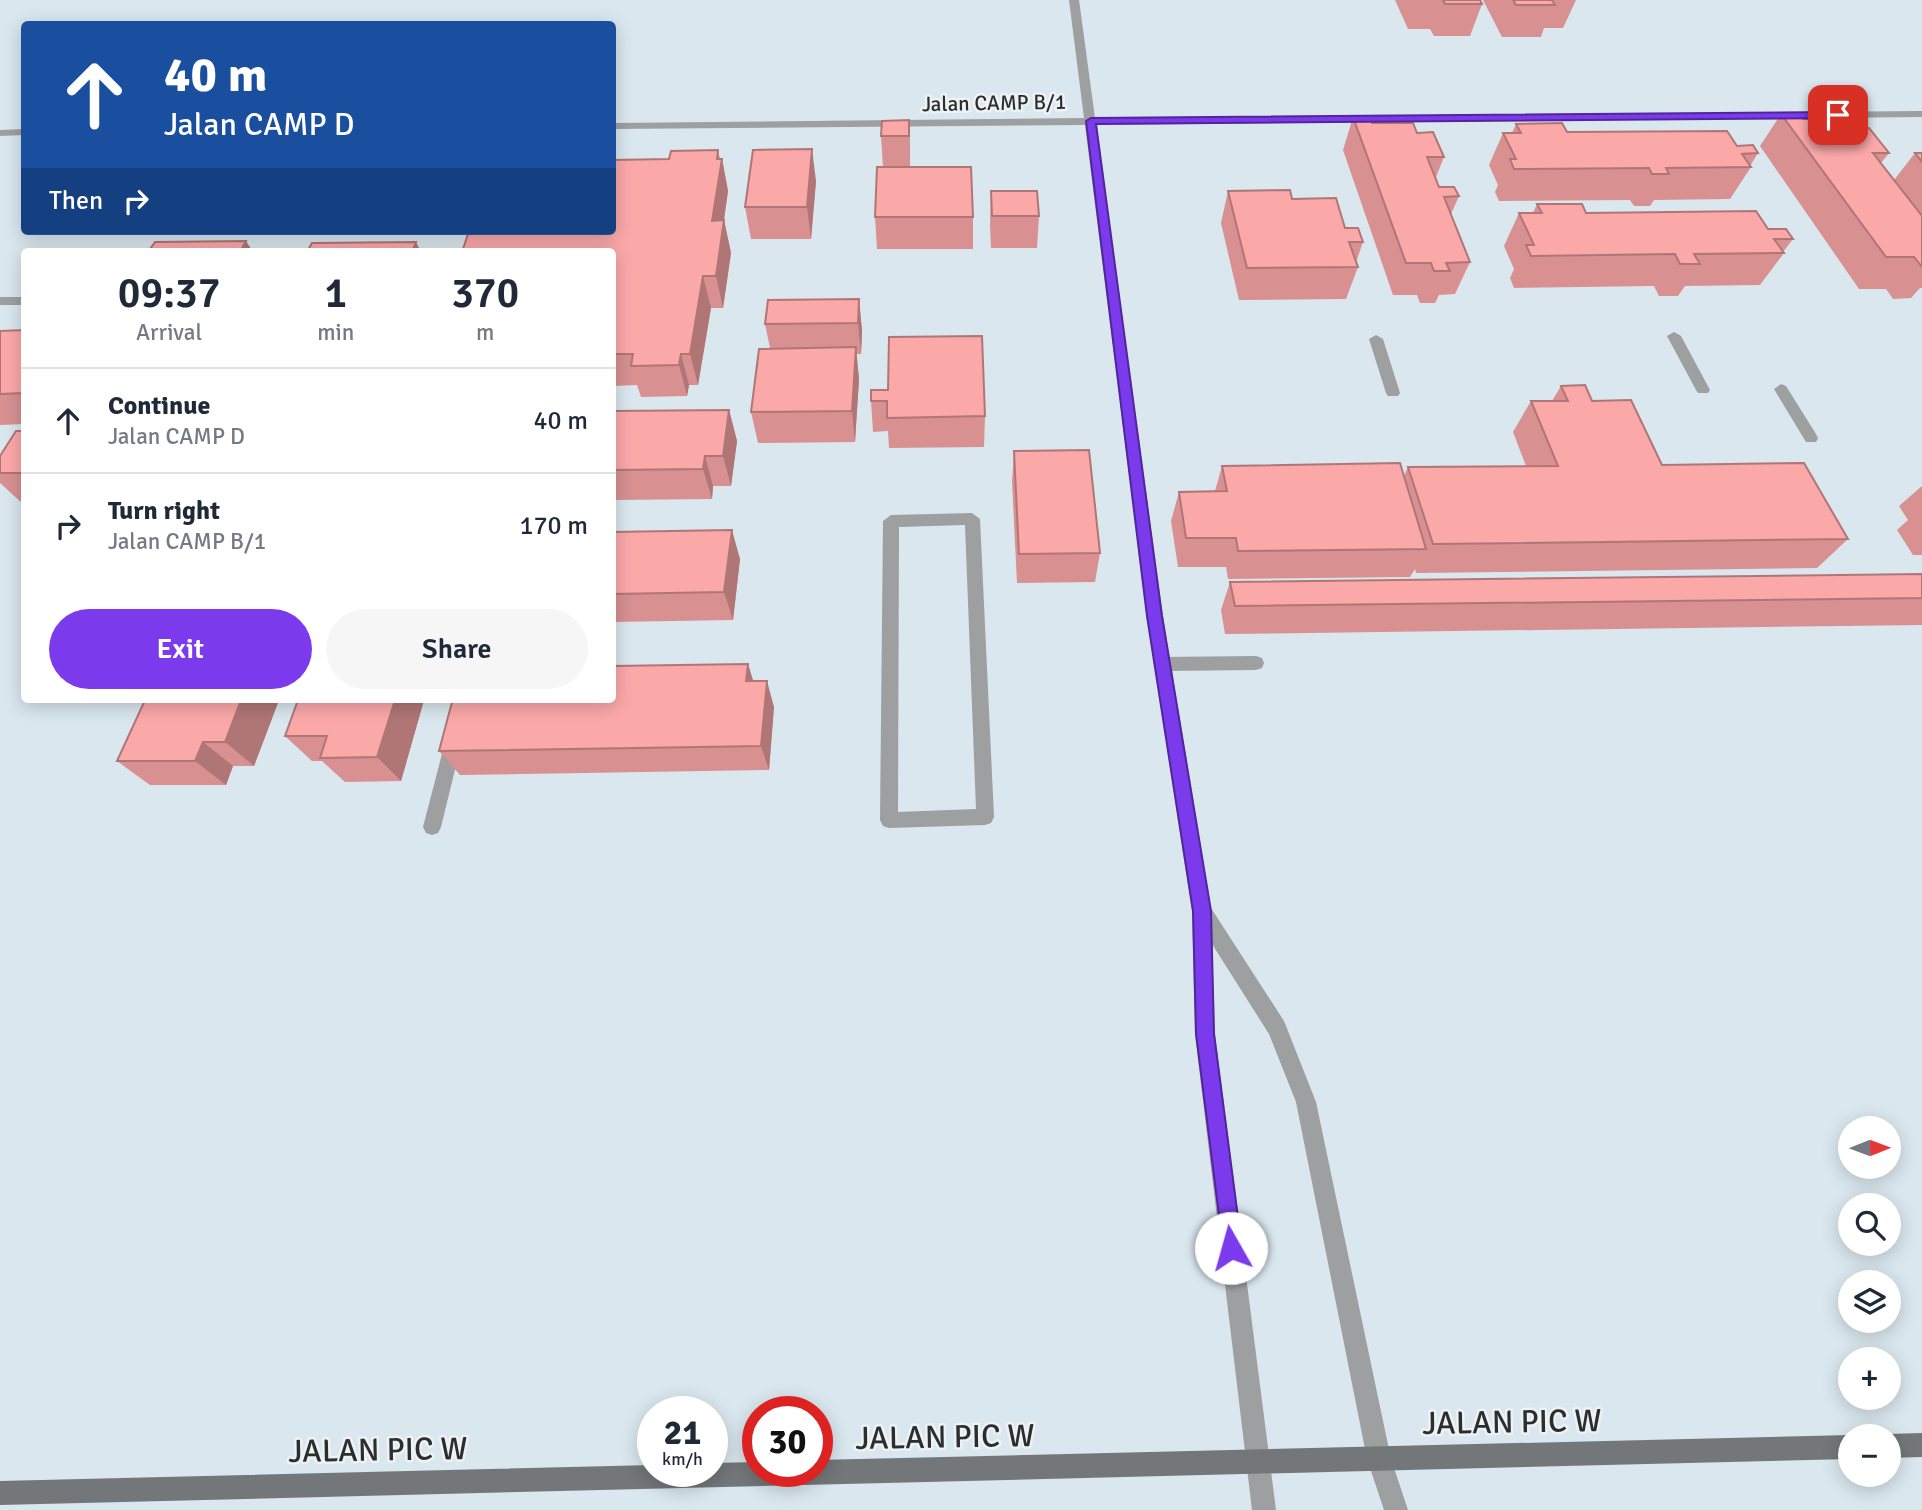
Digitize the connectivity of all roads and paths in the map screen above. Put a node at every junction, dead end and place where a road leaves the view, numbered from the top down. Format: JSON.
{"nodes":[{"id":1,"x":1074,"y":0,"type":"edge"},
{"id":2,"x":1922,"y":114,"type":"edge"},
{"id":3,"x":1091,"y":121,"type":"junction"},
{"id":4,"x":616,"y":126,"type":"edge"},
{"id":5,"x":21,"y":132,"type":"edge"},
{"id":6,"x":0,"y":133,"type":"edge"},
{"id":7,"x":0,"y":301,"type":"edge"},
{"id":8,"x":21,"y":301,"type":"edge"},
{"id":9,"x":1674,"y":336,"type":"dead end"},
{"id":10,"x":1376,"y":339,"type":"dead end"},
{"id":11,"x":1781,"y":389,"type":"dead end"},
{"id":12,"x":1703,"y":390,"type":"dead end"},
{"id":13,"x":1393,"y":393,"type":"dead end"},
{"id":14,"x":1811,"y":439,"type":"dead end"},
{"id":15,"x":1256,"y":663,"type":"dead end"},
{"id":16,"x":1162,"y":664,"type":"junction"},
{"id":17,"x":980,"y":697,"type":"joint"},
{"id":18,"x":463,"y":703,"type":"edge"},
{"id":19,"x":432,"y":827,"type":"dead end"},
{"id":20,"x":1202,"y":911,"type":"junction"},
{"id":21,"x":1922,"y":1445,"type":"edge"},
{"id":22,"x":1901,"y":1446,"type":"edge"},
{"id":23,"x":1838,"y":1447,"type":"edge"},
{"id":24,"x":1379,"y":1459,"type":"junction"},
{"id":25,"x":1258,"y":1462,"type":"junction"},
{"id":26,"x":0,"y":1493,"type":"edge"},
{"id":27,"x":1264,"y":1510,"type":"edge"},
{"id":28,"x":1396,"y":1510,"type":"edge"}],
"edges":[{"from":1,"to":3,"type":"street"},
{"from":2,"to":3,"type":"street","name":"Jalan CAMP B/1"},
{"from":3,"to":4,"type":"street","name":"Jalan CAMP B/1"},
{"from":3,"to":16,"type":"street"},
{"from":5,"to":6,"type":"street"},
{"from":7,"to":8,"type":"street"},
{"from":9,"to":12,"type":"street"},
{"from":10,"to":13,"type":"street"},
{"from":11,"to":14,"type":"street"},
{"from":15,"to":16,"type":"street"},
{"from":16,"to":20,"type":"street"},
{"from":17,"to":17,"type":"street"},
{"from":18,"to":19,"type":"street"},
{"from":20,"to":24,"type":"street"},
{"from":20,"to":25,"type":"street"},
{"from":21,"to":22,"type":"street"},
{"from":23,"to":24,"type":"street","name":"JALAN PIC W"},
{"from":24,"to":25,"type":"street","name":"JALAN PIC W"},
{"from":24,"to":28,"type":"street"},
{"from":25,"to":26,"type":"street","name":"JALAN PIC W"},
{"from":25,"to":27,"type":"street"}]}
